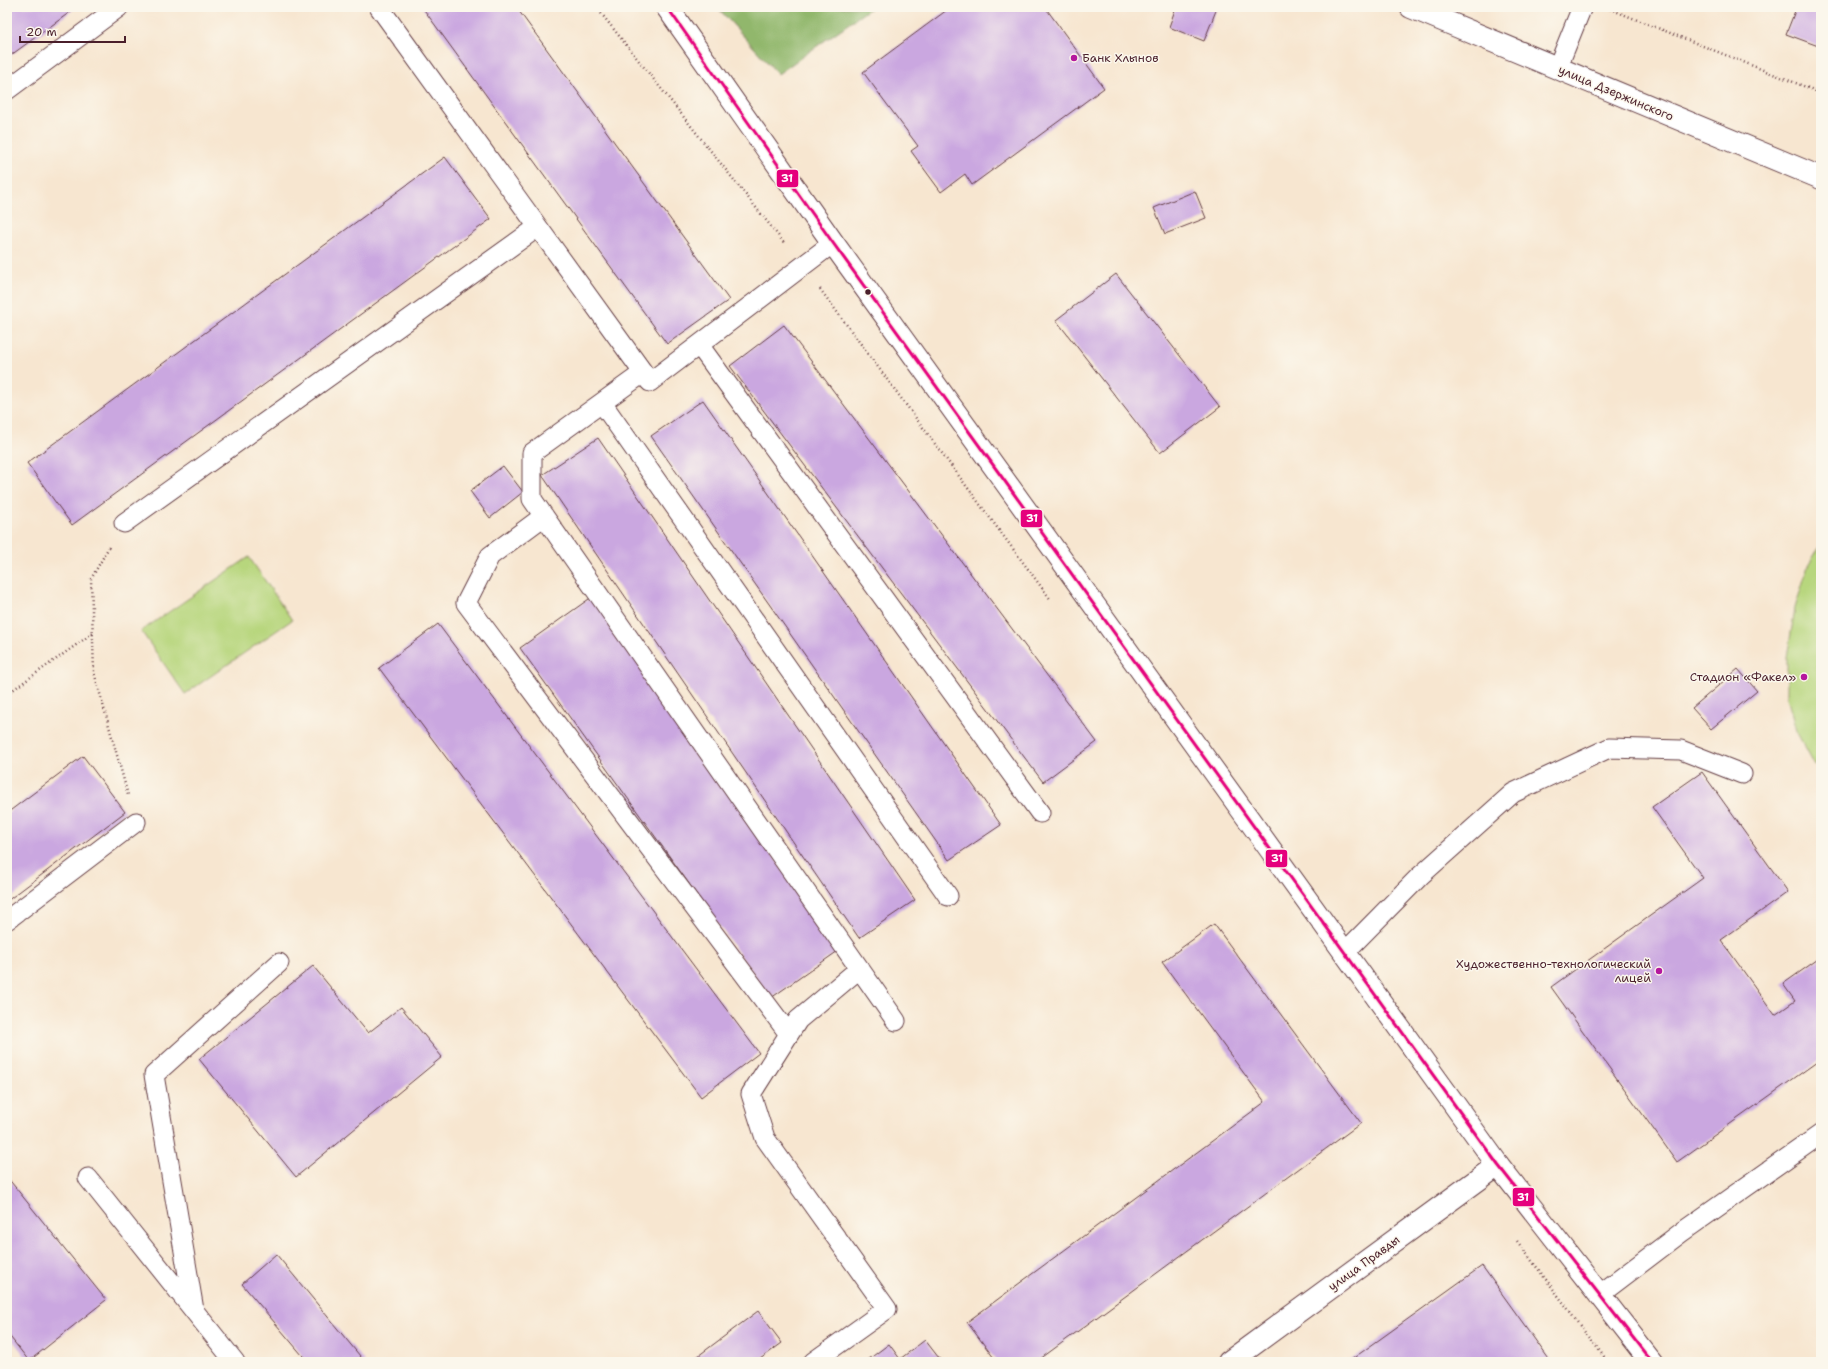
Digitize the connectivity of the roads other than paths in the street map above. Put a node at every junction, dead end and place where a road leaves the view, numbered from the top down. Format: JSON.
{"nodes":[{"id":1,"x":119,"y":7,"type":"edge"},
{"id":2,"x":379,"y":7,"type":"edge"},
{"id":3,"x":667,"y":7,"type":"edge"},
{"id":4,"x":1411,"y":7,"type":"edge"},
{"id":5,"x":1582,"y":7,"type":"edge"},
{"id":6,"x":1557,"y":69,"type":"junction"},
{"id":7,"x":7,"y":90,"type":"edge"},
{"id":8,"x":1821,"y":178,"type":"edge"},
{"id":9,"x":538,"y":227,"type":"junction"},
{"id":10,"x":833,"y":243,"type":"junction"},
{"id":11,"x":699,"y":345,"type":"junction"},
{"id":12,"x":643,"y":373,"type":"junction"},
{"id":13,"x":602,"y":403,"type":"junction"},
{"id":14,"x":544,"y":516,"type":"junction"},
{"id":15,"x":124,"y":523,"type":"road end"},
{"id":16,"x":1742,"y":774,"type":"dead end"},
{"id":17,"x":1040,"y":813,"type":"dead end"},
{"id":18,"x":136,"y":822,"type":"road end"},
{"id":19,"x":948,"y":896,"type":"dead end"},
{"id":20,"x":7,"y":920,"type":"edge"},
{"id":21,"x":1345,"y":952,"type":"junction"},
{"id":22,"x":279,"y":964,"type":"dead end"},
{"id":23,"x":859,"y":969,"type":"junction"},
{"id":24,"x":896,"y":1021,"type":"dead end"},
{"id":25,"x":789,"y":1034,"type":"junction"},
{"id":26,"x":1821,"y":1134,"type":"edge"},
{"id":27,"x":1498,"y":1165,"type":"junction"},
{"id":28,"x":88,"y":1178,"type":"dead end"},
{"id":29,"x":1600,"y":1295,"type":"junction"},
{"id":30,"x":194,"y":1310,"type":"junction"},
{"id":31,"x":235,"y":1362,"type":"edge"},
{"id":32,"x":813,"y":1362,"type":"edge"},
{"id":33,"x":1229,"y":1362,"type":"edge"},
{"id":34,"x":1652,"y":1362,"type":"edge"}],
"edges":[{"from":1,"to":7,"type":"lane"},
{"from":2,"to":9,"type":"lane"},
{"from":3,"to":10,"type":"street"},
{"from":4,"to":6,"type":"street","name":"улица Дзержинского"},
{"from":5,"to":6,"type":"lane"},
{"from":6,"to":8,"type":"street","name":"улица Дзержинского"},
{"from":9,"to":12,"type":"lane"},
{"from":9,"to":15,"type":"lane"},
{"from":10,"to":11,"type":"lane"},
{"from":10,"to":21,"type":"street"},
{"from":11,"to":12,"type":"lane"},
{"from":11,"to":17,"type":"lane"},
{"from":12,"to":13,"type":"lane"},
{"from":13,"to":14,"type":"lane"},
{"from":13,"to":19,"type":"lane"},
{"from":14,"to":23,"type":"lane"},
{"from":14,"to":25,"type":"lane"},
{"from":16,"to":21,"type":"lane"},
{"from":18,"to":20,"type":"lane"},
{"from":21,"to":27,"type":"street"},
{"from":22,"to":30,"type":"lane"},
{"from":23,"to":24,"type":"lane"},
{"from":23,"to":25,"type":"lane"},
{"from":25,"to":32,"type":"lane"},
{"from":26,"to":29,"type":"lane"},
{"from":27,"to":29,"type":"street"},
{"from":27,"to":33,"type":"street","name":"улица Правды"},
{"from":28,"to":30,"type":"lane"},
{"from":29,"to":34,"type":"street"},
{"from":30,"to":31,"type":"lane"}]}
